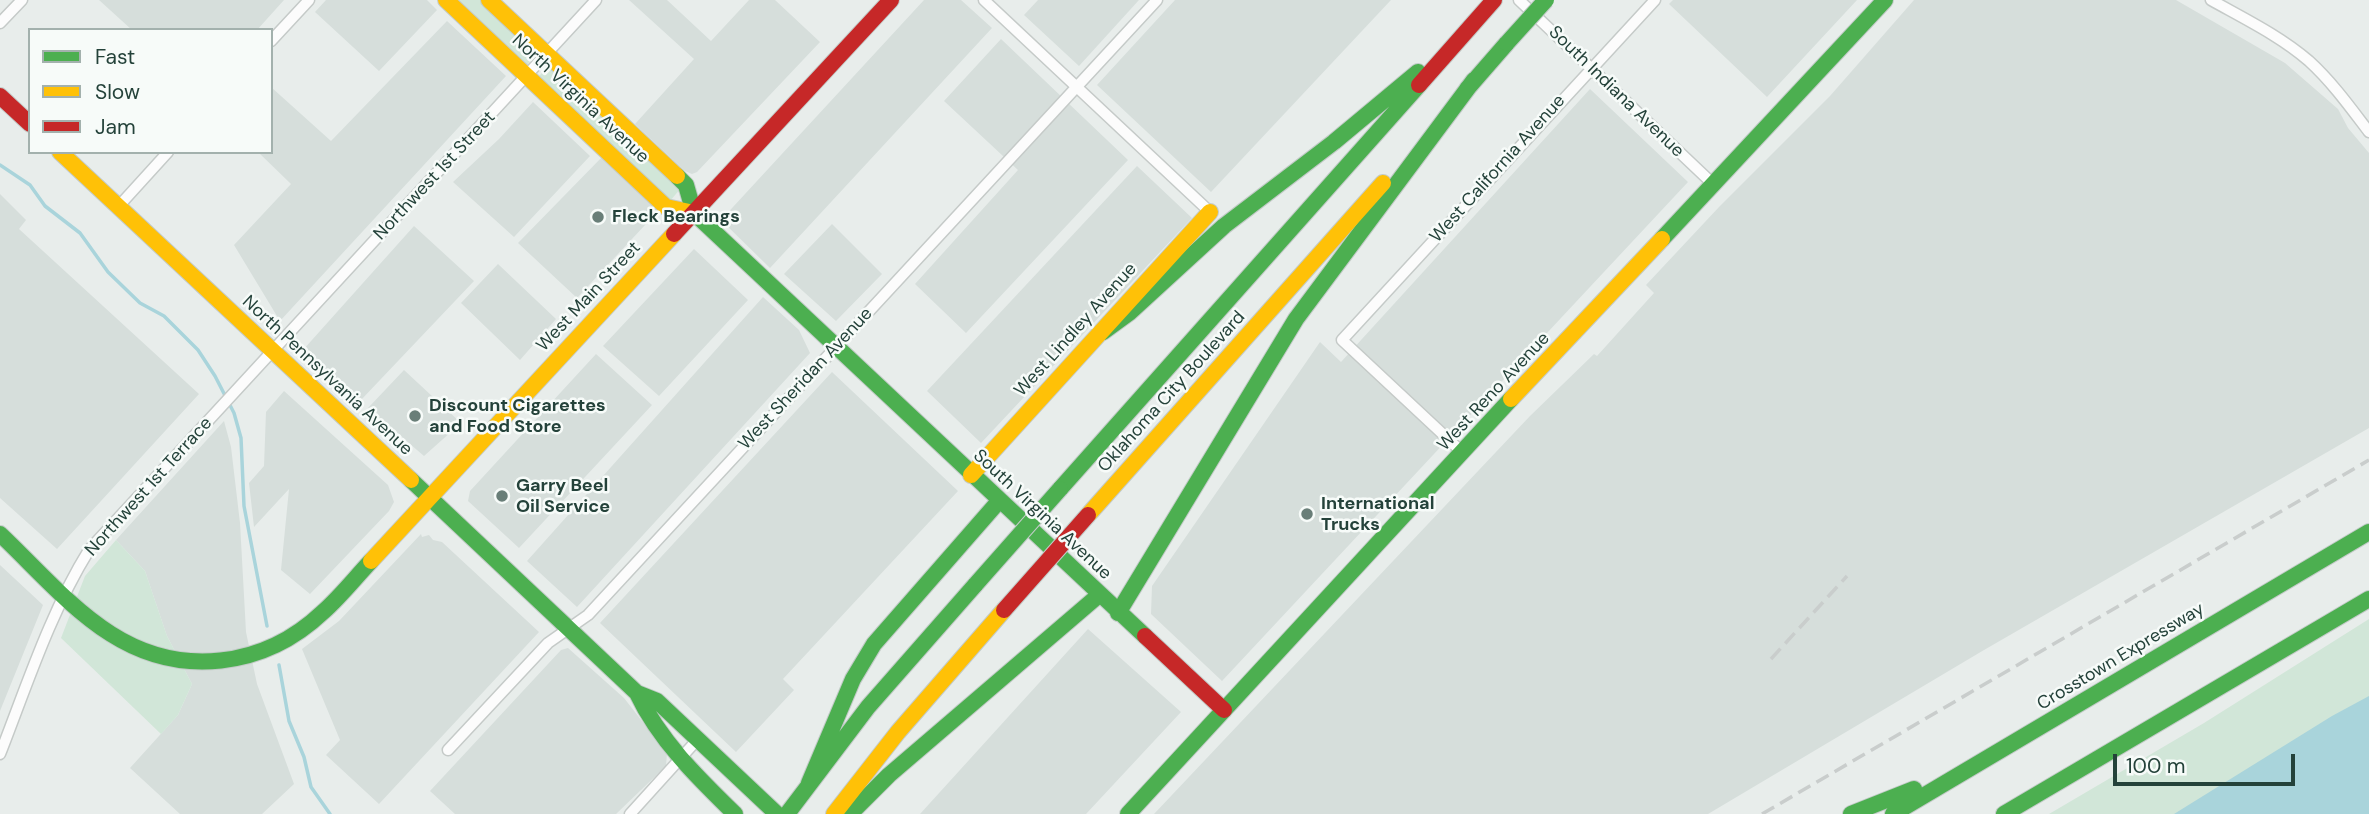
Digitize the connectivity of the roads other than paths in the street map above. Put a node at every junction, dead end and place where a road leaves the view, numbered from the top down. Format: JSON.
{"nodes":[{"id":1,"x":22,"y":0,"type":"edge"},
{"id":2,"x":309,"y":0,"type":"edge"},
{"id":3,"x":446,"y":0,"type":"edge"},
{"id":4,"x":489,"y":0,"type":"edge"},
{"id":5,"x":596,"y":0,"type":"edge"},
{"id":6,"x":891,"y":0,"type":"edge"},
{"id":7,"x":984,"y":0,"type":"edge"},
{"id":8,"x":1157,"y":0,"type":"edge"},
{"id":9,"x":1494,"y":0,"type":"edge"},
{"id":10,"x":1519,"y":0,"type":"edge"},
{"id":11,"x":1546,"y":0,"type":"edge"},
{"id":12,"x":1655,"y":0,"type":"edge"},
{"id":13,"x":1885,"y":0,"type":"edge"},
{"id":14,"x":2211,"y":0,"type":"edge"},
{"id":15,"x":0,"y":23,"type":"edge"},
{"id":16,"x":1464,"y":34,"type":"junction"},
{"id":17,"x":273,"y":39,"type":"edge"},
{"id":18,"x":547,"y":54,"type":"junction"},
{"id":19,"x":1591,"y":68,"type":"junction"},
{"id":20,"x":527,"y":76,"type":"junction"},
{"id":21,"x":1474,"y":80,"type":"junction"},
{"id":22,"x":1077,"y":87,"type":"junction"},
{"id":23,"x":0,"y":96,"type":"edge"},
{"id":24,"x":28,"y":122,"type":"edge"},
{"id":25,"x":2369,"y":132,"type":"edge"},
{"id":26,"x":62,"y":154,"type":"edge"},
{"id":27,"x":166,"y":154,"type":"edge"},
{"id":28,"x":1713,"y":184,"type":"junction"},
{"id":29,"x":118,"y":207,"type":"junction"},
{"id":30,"x":1210,"y":212,"type":"joint"},
{"id":31,"x":694,"y":213,"type":"junction"},
{"id":32,"x":1103,"y":332,"type":"junction"},
{"id":33,"x":835,"y":347,"type":"junction"},
{"id":34,"x":273,"y":351,"type":"junction"},
{"id":35,"x":1463,"y":453,"type":"junction"},
{"id":36,"x":971,"y":475,"type":"junction"},
{"id":37,"x":429,"y":497,"type":"junction"},
{"id":38,"x":999,"y":501,"type":"junction"},
{"id":39,"x":2369,"y":532,"type":"edge"},
{"id":40,"x":0,"y":534,"type":"edge"},
{"id":41,"x":65,"y":594,"type":"junction"},
{"id":42,"x":1099,"y":595,"type":"junction"},
{"id":43,"x":2369,"y":599,"type":"edge"},
{"id":44,"x":1118,"y":613,"type":"junction"},
{"id":45,"x":568,"y":627,"type":"junction"},
{"id":46,"x":637,"y":693,"type":"junction"},
{"id":47,"x":1224,"y":710,"type":"junction"},
{"id":48,"x":698,"y":739,"type":"junction"},
{"id":49,"x":448,"y":750,"type":"dead end"},
{"id":50,"x":0,"y":754,"type":"edge"},
{"id":51,"x":681,"y":759,"type":"junction"},
{"id":52,"x":1972,"y":767,"type":"junction"},
{"id":53,"x":809,"y":783,"type":"junction"},
{"id":54,"x":754,"y":793,"type":"junction"},
{"id":55,"x":730,"y":810,"type":"edge"},
{"id":56,"x":841,"y":812,"type":"edge"},
{"id":57,"x":1127,"y":813,"type":"edge"},
{"id":58,"x":631,"y":814,"type":"edge"},
{"id":59,"x":777,"y":814,"type":"edge"},
{"id":60,"x":787,"y":814,"type":"edge"},
{"id":61,"x":1851,"y":814,"type":"edge"},
{"id":62,"x":1892,"y":814,"type":"edge"},
{"id":63,"x":2004,"y":814,"type":"edge"}],
"edges":[{"from":1,"to":15,"type":"street"},
{"from":2,"to":17,"type":"street"},
{"from":3,"to":20,"type":"main road","name":"North Virginia Avenue"},
{"from":4,"to":18,"type":"main road","name":"North Virginia Avenue"},
{"from":5,"to":18,"type":"street","name":"Northwest 1st Street"},
{"from":6,"to":31,"type":"main road","name":"West Main Street"},
{"from":7,"to":22,"type":"street"},
{"from":8,"to":22,"type":"street","name":"West Sheridan Avenue"},
{"from":9,"to":16,"type":"main road","name":"Oklahoma City Boulevard"},
{"from":10,"to":19,"type":"street","name":"South Indiana Avenue"},
{"from":11,"to":21,"type":"main road","name":"Oklahoma City Boulevard","bridge":true},
{"from":12,"to":19,"type":"street","name":"West California Avenue"},
{"from":13,"to":28,"type":"main road","name":"West Reno Avenue"},
{"from":14,"to":25,"type":"street"},
{"from":16,"to":32,"type":"main road"},
{"from":16,"to":53,"type":"main road","name":"Oklahoma City Boulevard","bridge":true},
{"from":18,"to":20,"type":"street","name":"Northwest 1st Street"},
{"from":18,"to":31,"type":"main road","name":"North Virginia Avenue"},
{"from":19,"to":28,"type":"street","name":"South Indiana Avenue"},
{"from":19,"to":35,"type":"street","name":"West California Avenue"},
{"from":20,"to":31,"type":"main road","name":"North Virginia Avenue"},
{"from":20,"to":34,"type":"street","name":"Northwest 1st Street"},
{"from":21,"to":44,"type":"main road"},
{"from":21,"to":56,"type":"main road","name":"Oklahoma City Boulevard","bridge":true},
{"from":22,"to":30,"type":"street"},
{"from":22,"to":33,"type":"street","name":"West Sheridan Avenue"},
{"from":23,"to":24,"type":"main road"},
{"from":26,"to":29,"type":"main road","name":"North Pennsylvania Avenue"},
{"from":27,"to":29,"type":"street"},
{"from":28,"to":35,"type":"main road","name":"West Reno Avenue"},
{"from":29,"to":34,"type":"main road","name":"North Pennsylvania Avenue"},
{"from":30,"to":32,"type":"main road","name":"West Lindley Avenue"},
{"from":31,"to":33,"type":"main road","name":"North Virginia Avenue"},
{"from":31,"to":37,"type":"main road","name":"West Main Street"},
{"from":32,"to":36,"type":"main road","name":"West Lindley Avenue"},
{"from":33,"to":36,"type":"main road","name":"South Virginia Avenue"},
{"from":33,"to":45,"type":"street","name":"West Sheridan Avenue"},
{"from":34,"to":37,"type":"main road","name":"North Pennsylvania Avenue"},
{"from":34,"to":41,"type":"street","name":"Northwest 1st Terrace"},
{"from":35,"to":47,"type":"main road","name":"West Reno Avenue"},
{"from":36,"to":38,"type":"main road","name":"South Virginia Avenue"},
{"from":37,"to":41,"type":"main road","name":"West Main Street"},
{"from":37,"to":45,"type":"main road","name":"North Pennsylvania Avenue"},
{"from":38,"to":42,"type":"main road","name":"South Virginia Avenue"},
{"from":38,"to":53,"type":"main road"},
{"from":39,"to":52,"type":"main road","name":"Crosstown Expressway"},
{"from":40,"to":41,"type":"main road","name":"West Main Street"},
{"from":41,"to":50,"type":"street","name":"Northwest 1st Terrace"},
{"from":42,"to":44,"type":"main road","name":"South Virginia Avenue"},
{"from":42,"to":56,"type":"main road"},
{"from":43,"to":63,"type":"main road"},
{"from":44,"to":47,"type":"main road","name":"South Virginia Avenue"},
{"from":45,"to":46,"type":"main road","name":"North Pennsylvania Avenue"},
{"from":45,"to":49,"type":"street","name":"West Sheridan Avenue"},
{"from":46,"to":48,"type":"main road"},
{"from":46,"to":51,"type":"main road"},
{"from":47,"to":57,"type":"main road","name":"West Reno Avenue"},
{"from":48,"to":51,"type":"street"},
{"from":48,"to":54,"type":"main road"},
{"from":51,"to":55,"type":"main road"},
{"from":51,"to":58,"type":"street"},
{"from":52,"to":61,"type":"main road"},
{"from":52,"to":62,"type":"main road","name":"Crosstown Expressway"},
{"from":53,"to":60,"type":"main road","name":"Oklahoma City Boulevard"},
{"from":54,"to":55,"type":"main road"},
{"from":54,"to":59,"type":"main road"}]}
